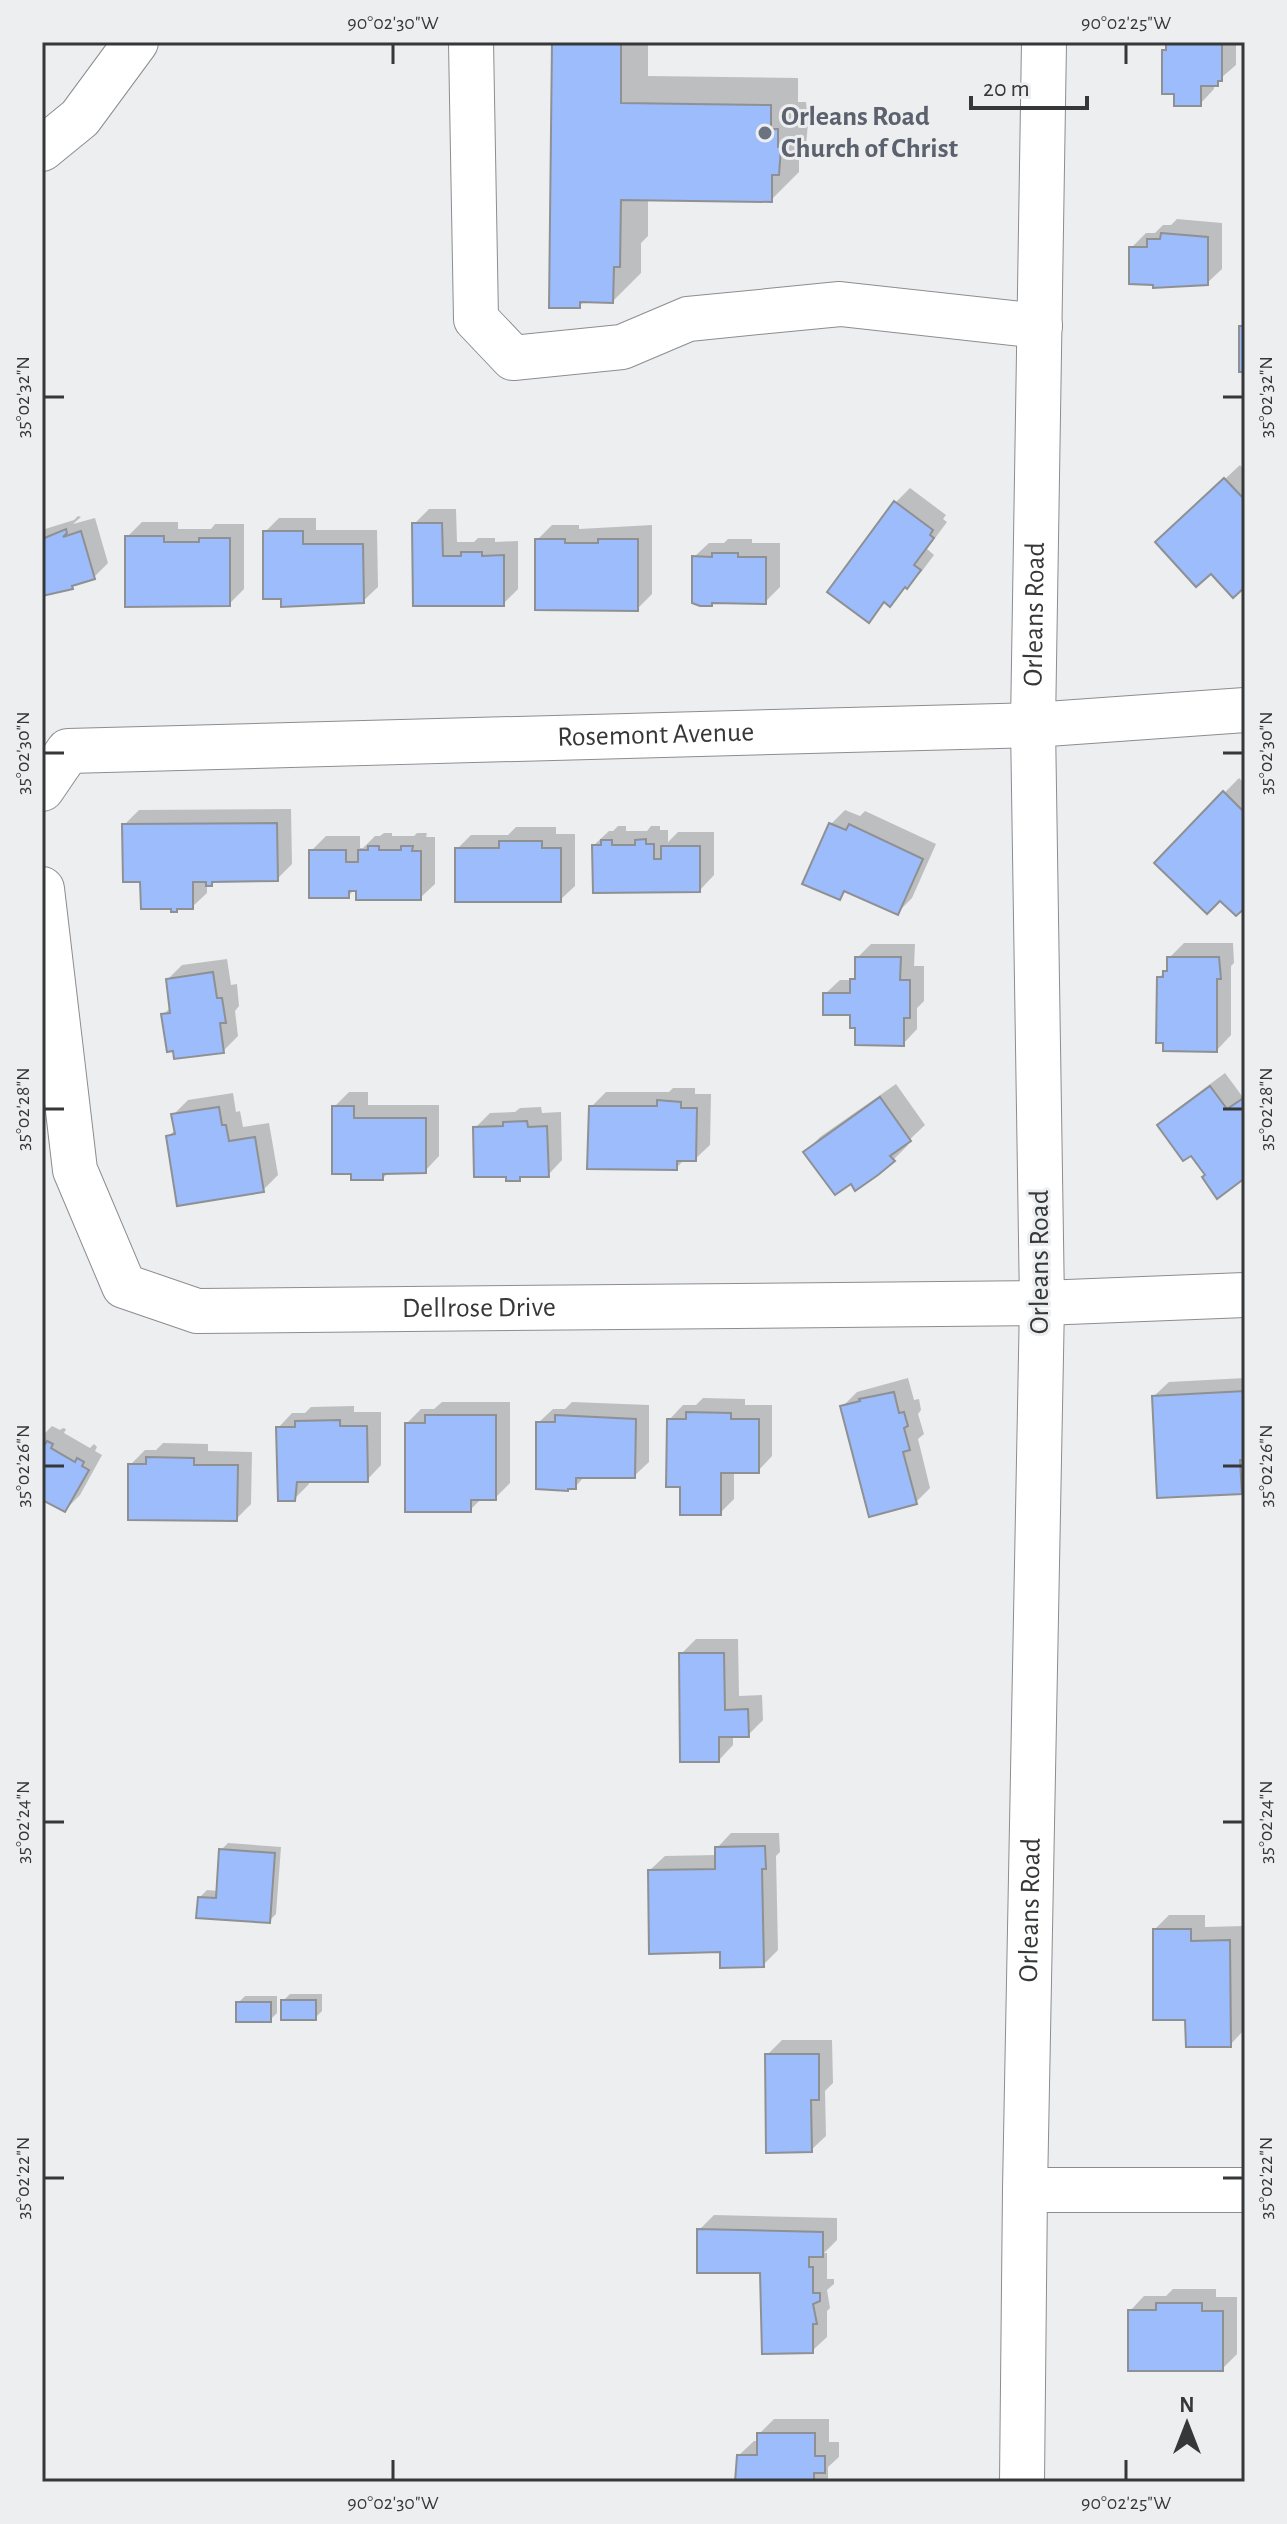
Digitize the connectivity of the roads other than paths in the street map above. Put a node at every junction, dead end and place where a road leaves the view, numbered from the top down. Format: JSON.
{"nodes":[{"id":1,"x":136,"y":42,"type":"edge"},
{"id":2,"x":471,"y":42,"type":"edge"},
{"id":3,"x":1044,"y":42,"type":"edge"},
{"id":4,"x":42,"y":149,"type":"edge"},
{"id":5,"x":1040,"y":326,"type":"junction"},
{"id":6,"x":1245,"y":710,"type":"edge"},
{"id":7,"x":1033,"y":725,"type":"junction"},
{"id":8,"x":42,"y":789,"type":"edge"},
{"id":9,"x":42,"y":889,"type":"edge"},
{"id":10,"x":1245,"y":1295,"type":"edge"},
{"id":11,"x":1042,"y":1303,"type":"junction"},
{"id":12,"x":1025,"y":2190,"type":"junction"},
{"id":13,"x":1245,"y":2190,"type":"edge"},
{"id":14,"x":1022,"y":2482,"type":"edge"}],
"edges":[{"from":1,"to":4,"type":"street"},
{"from":2,"to":5,"type":"street"},
{"from":3,"to":5,"type":"street","name":"Orleans Road"},
{"from":5,"to":7,"type":"street","name":"Orleans Road"},
{"from":6,"to":7,"type":"street","name":"Rosemont Avenue"},
{"from":7,"to":8,"type":"street","name":"Rosemont Avenue"},
{"from":7,"to":11,"type":"street","name":"Orleans Road"},
{"from":9,"to":11,"type":"street","name":"Dellrose Drive"},
{"from":10,"to":11,"type":"street","name":"Dellrose Drive"},
{"from":11,"to":12,"type":"street","name":"Orleans Road"},
{"from":12,"to":13,"type":"street"},
{"from":12,"to":14,"type":"street","name":"Orleans Road"}]}
